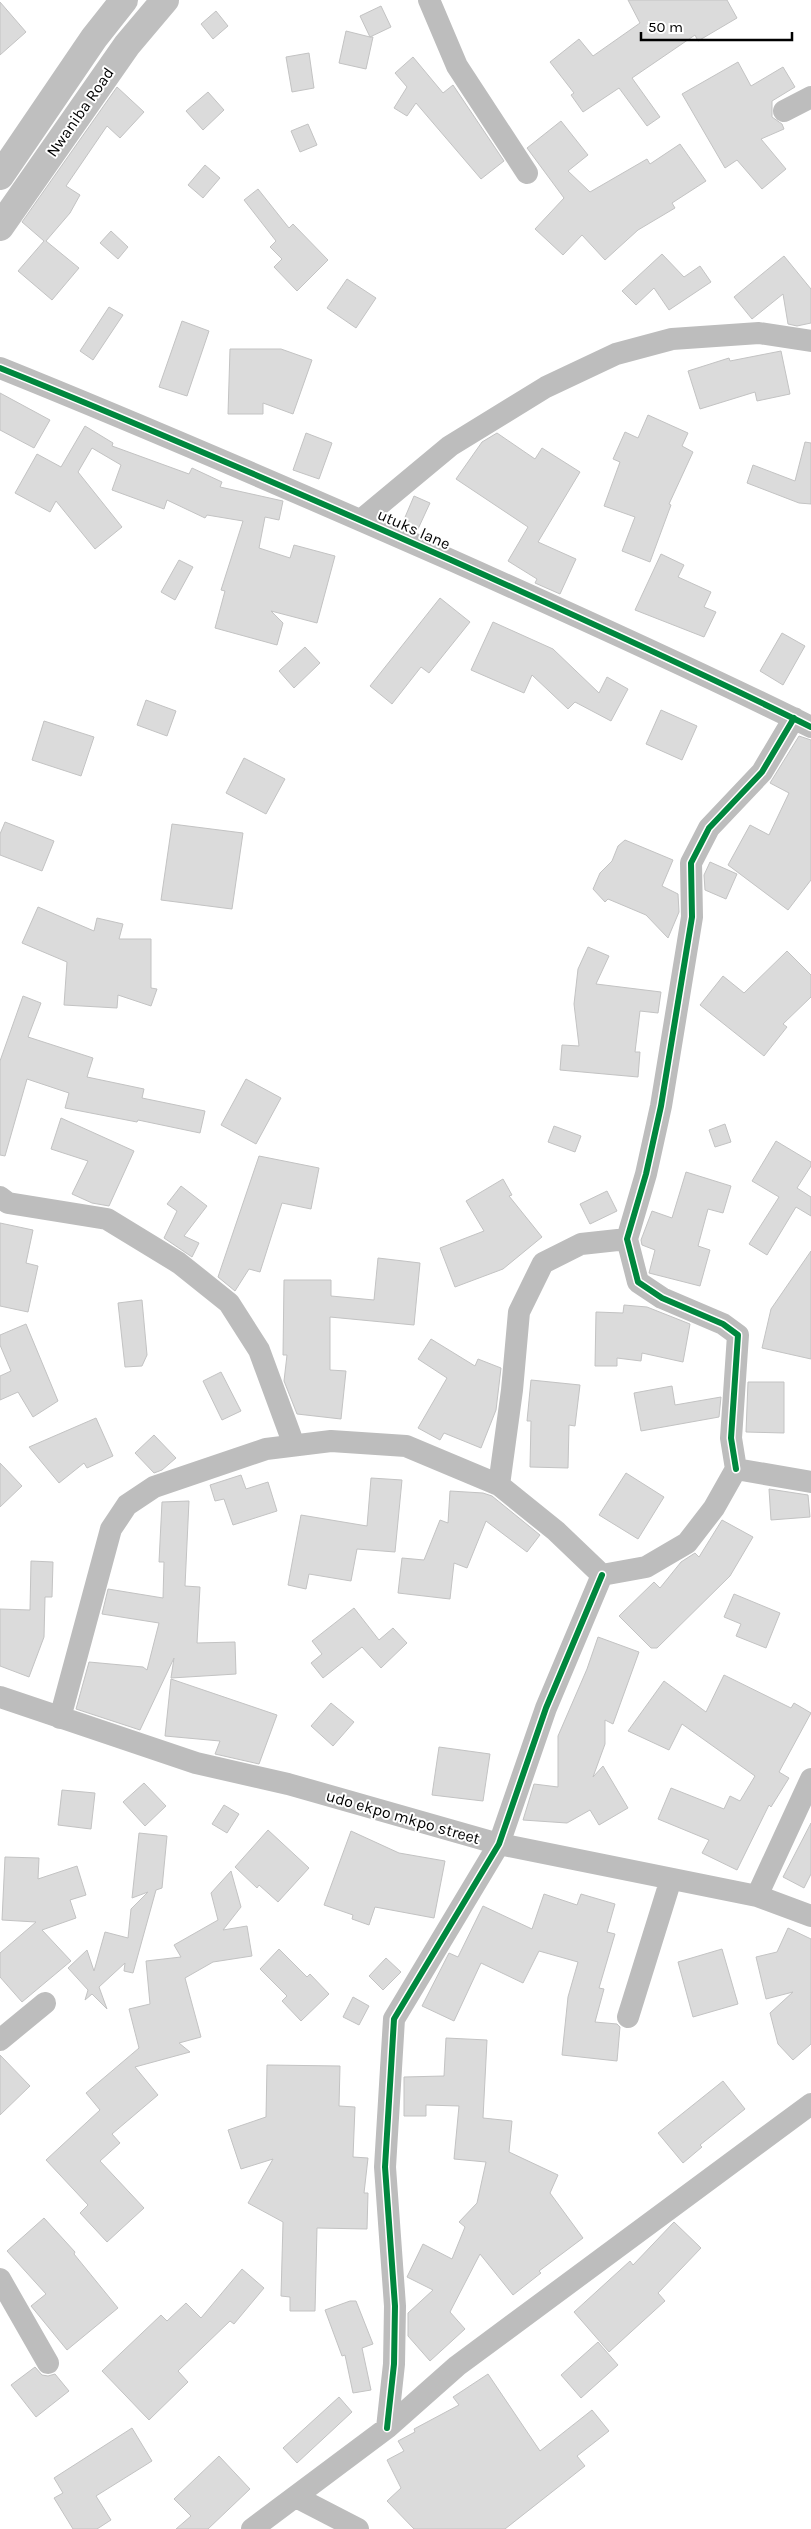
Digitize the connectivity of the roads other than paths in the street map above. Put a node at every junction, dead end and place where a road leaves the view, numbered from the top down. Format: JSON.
{"nodes":[{"id":1,"x":124,"y":0,"type":"edge"},
{"id":2,"x":165,"y":0,"type":"edge"},
{"id":3,"x":429,"y":0,"type":"edge"},
{"id":4,"x":811,"y":97,"type":"edge"},
{"id":5,"x":784,"y":111,"type":"dead end"},
{"id":6,"x":31,"y":131,"type":"junction"},
{"id":7,"x":52,"y":152,"type":"junction"},
{"id":8,"x":527,"y":173,"type":"dead end"},
{"id":9,"x":0,"y":176,"type":"edge"},
{"id":10,"x":0,"y":227,"type":"edge"},
{"id":11,"x":811,"y":342,"type":"edge"},
{"id":12,"x":0,"y":368,"type":"edge"},
{"id":13,"x":360,"y":520,"type":"junction"},
{"id":14,"x":802,"y":723,"type":"edge"},
{"id":15,"x":0,"y":1197,"type":"edge"},
{"id":16,"x":627,"y":1238,"type":"junction"},
{"id":17,"x":294,"y":1445,"type":"junction"},
{"id":18,"x":736,"y":1469,"type":"junction"},
{"id":19,"x":811,"y":1482,"type":"edge"},
{"id":20,"x":499,"y":1484,"type":"junction"},
{"id":21,"x":602,"y":1575,"type":"junction"},
{"id":22,"x":2,"y":1701,"type":"edge"},
{"id":23,"x":60,"y":1718,"type":"junction"},
{"id":24,"x":811,"y":1779,"type":"edge"},
{"id":25,"x":499,"y":1844,"type":"junction"},
{"id":26,"x":671,"y":1878,"type":"junction"},
{"id":27,"x":757,"y":1896,"type":"junction"},
{"id":28,"x":811,"y":1916,"type":"edge"},
{"id":29,"x":45,"y":2003,"type":"dead end"},
{"id":30,"x":628,"y":2017,"type":"dead end"},
{"id":31,"x":0,"y":2040,"type":"edge"},
{"id":32,"x":811,"y":2104,"type":"edge"},
{"id":33,"x":0,"y":2279,"type":"edge"},
{"id":34,"x":48,"y":2363,"type":"dead end"},
{"id":35,"x":387,"y":2428,"type":"junction"},
{"id":36,"x":296,"y":2496,"type":"junction"},
{"id":37,"x":252,"y":2529,"type":"edge"},
{"id":38,"x":358,"y":2529,"type":"edge"}],
"edges":[{"from":1,"to":6,"type":"main road"},
{"from":2,"to":7,"type":"main road","name":"Nwaniba Road"},
{"from":3,"to":8,"type":"street"},
{"from":4,"to":5,"type":"street"},
{"from":6,"to":7,"type":"street"},
{"from":6,"to":9,"type":"main road"},
{"from":7,"to":10,"type":"main road","name":"Nwaniba Road"},
{"from":11,"to":13,"type":"street"},
{"from":12,"to":13,"type":"street","name":"utuks lane"},
{"from":13,"to":14,"type":"street","name":"utuks lane"},
{"from":14,"to":16,"type":"street"},
{"from":15,"to":17,"type":"street"},
{"from":16,"to":18,"type":"street"},
{"from":16,"to":20,"type":"street"},
{"from":17,"to":20,"type":"street"},
{"from":17,"to":23,"type":"street"},
{"from":18,"to":19,"type":"street"},
{"from":18,"to":21,"type":"street"},
{"from":20,"to":21,"type":"street"},
{"from":21,"to":25,"type":"street"},
{"from":22,"to":23,"type":"street","name":"udo ekpo mkpo street"},
{"from":23,"to":25,"type":"street","name":"udo ekpo mkpo street"},
{"from":24,"to":27,"type":"street"},
{"from":25,"to":26,"type":"street","name":"udo ekpo mkpo street"},
{"from":25,"to":35,"type":"street"},
{"from":26,"to":27,"type":"street","name":"udo ekpo mkpo street"},
{"from":26,"to":30,"type":"street"},
{"from":27,"to":28,"type":"street","name":"udo ekpo mkpo street"},
{"from":29,"to":31,"type":"street"},
{"from":32,"to":35,"type":"street"},
{"from":33,"to":34,"type":"street"},
{"from":35,"to":36,"type":"street"},
{"from":36,"to":37,"type":"street"},
{"from":36,"to":38,"type":"street"}]}
